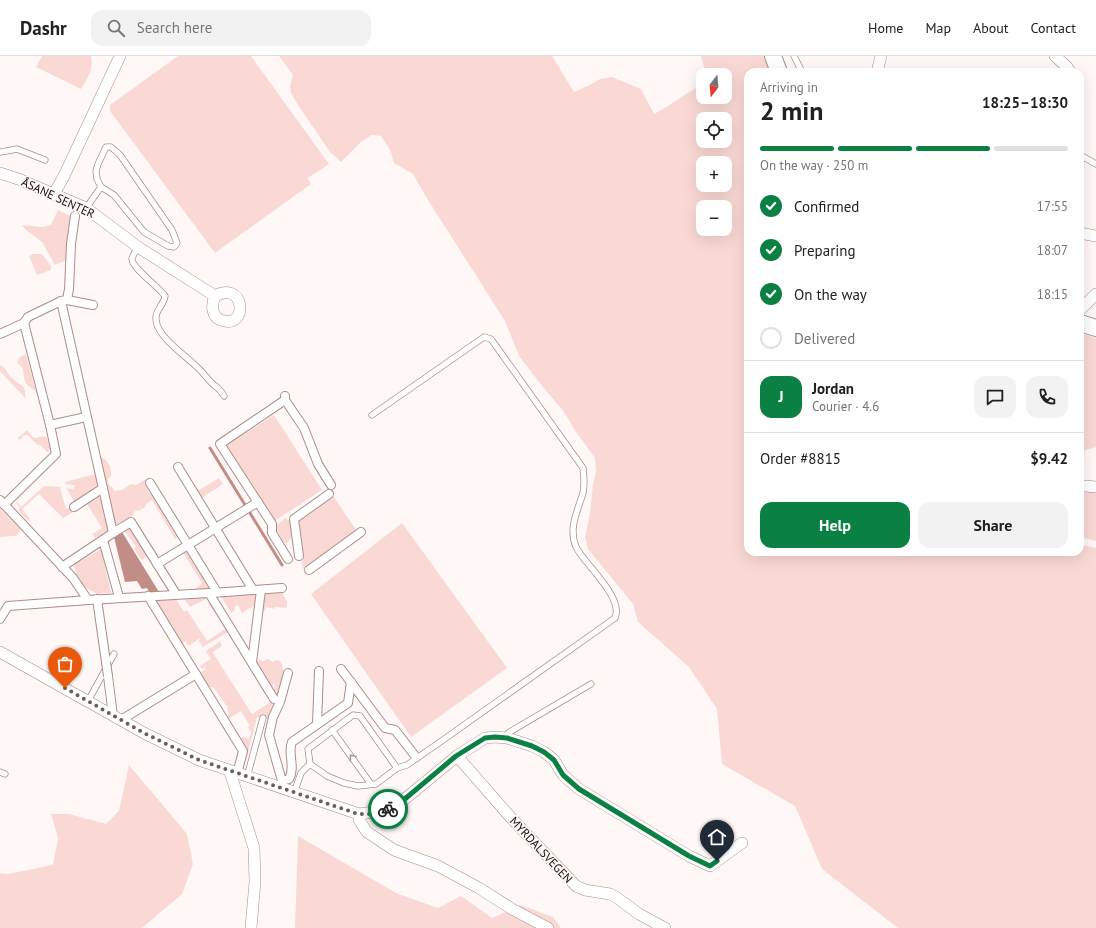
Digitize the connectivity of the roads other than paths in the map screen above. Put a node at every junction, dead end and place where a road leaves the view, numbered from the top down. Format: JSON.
{"nodes":[{"id":1,"x":120,"y":56,"type":"edge"},
{"id":2,"x":773,"y":56,"type":"edge"},
{"id":3,"x":794,"y":56,"type":"edge"},
{"id":4,"x":881,"y":56,"type":"edge"},
{"id":5,"x":1055,"y":56,"type":"edge"},
{"id":6,"x":778,"y":68,"type":"edge"},
{"id":7,"x":800,"y":68,"type":"edge"},
{"id":8,"x":878,"y":68,"type":"edge"},
{"id":9,"x":1068,"y":68,"type":"edge"},
{"id":10,"x":0,"y":153,"type":"edge"},
{"id":11,"x":1084,"y":157,"type":"edge"},
{"id":12,"x":45,"y":160,"type":"dead end"},
{"id":13,"x":1096,"y":164,"type":"edge"},
{"id":14,"x":0,"y":173,"type":"edge"},
{"id":15,"x":101,"y":187,"type":"junction"},
{"id":16,"x":54,"y":194,"type":"junction"},
{"id":17,"x":86,"y":208,"type":"junction"},
{"id":18,"x":75,"y":216,"type":"dead end"},
{"id":19,"x":1084,"y":234,"type":"edge"},
{"id":20,"x":1096,"y":236,"type":"edge"},
{"id":21,"x":138,"y":247,"type":"junction"},
{"id":22,"x":1096,"y":294,"type":"edge"},
{"id":23,"x":215,"y":296,"type":"dead end"},
{"id":24,"x":67,"y":301,"type":"junction"},
{"id":25,"x":93,"y":305,"type":"dead end"},
{"id":26,"x":1084,"y":306,"type":"edge"},
{"id":27,"x":24,"y":323,"type":"junction"},
{"id":28,"x":1084,"y":324,"type":"edge"},
{"id":29,"x":1096,"y":328,"type":"edge"},
{"id":30,"x":0,"y":334,"type":"edge"},
{"id":31,"x":224,"y":396,"type":"dead end"},
{"id":32,"x":372,"y":415,"type":"dead end"},
{"id":33,"x":86,"y":417,"type":"junction"},
{"id":34,"x":50,"y":425,"type":"junction"},
{"id":35,"x":178,"y":467,"type":"dead end"},
{"id":36,"x":150,"y":483,"type":"dead end"},
{"id":37,"x":103,"y":488,"type":"junction"},
{"id":38,"x":2,"y":503,"type":"edge"},
{"id":39,"x":255,"y":504,"type":"junction"},
{"id":40,"x":74,"y":506,"type":"dead end"},
{"id":41,"x":215,"y":528,"type":"junction"},
{"id":42,"x":361,"y":532,"type":"dead end"},
{"id":43,"x":113,"y":533,"type":"junction"},
{"id":44,"x":103,"y":540,"type":"junction"},
{"id":45,"x":188,"y":545,"type":"junction"},
{"id":46,"x":299,"y":556,"type":"dead end"},
{"id":47,"x":288,"y":559,"type":"dead end"},
{"id":48,"x":157,"y":564,"type":"junction"},
{"id":49,"x":62,"y":567,"type":"junction"},
{"id":50,"x":309,"y":570,"type":"dead end"},
{"id":51,"x":282,"y":588,"type":"dead end"},
{"id":52,"x":257,"y":590,"type":"junction"},
{"id":53,"x":213,"y":593,"type":"junction"},
{"id":54,"x":176,"y":594,"type":"junction"},
{"id":55,"x":148,"y":596,"type":"junction"},
{"id":56,"x":119,"y":597,"type":"junction"},
{"id":57,"x":97,"y":599,"type":"junction"},
{"id":58,"x":88,"y":600,"type":"junction"},
{"id":59,"x":0,"y":619,"type":"edge"},
{"id":60,"x":0,"y":652,"type":"edge"},
{"id":61,"x":114,"y":654,"type":"dead end"},
{"id":62,"x":252,"y":662,"type":"junction"},
{"id":63,"x":341,"y":669,"type":"dead end"},
{"id":64,"x":319,"y":671,"type":"dead end"},
{"id":65,"x":288,"y":673,"type":"dead end"},
{"id":66,"x":196,"y":674,"type":"junction"},
{"id":67,"x":351,"y":682,"type":"junction"},
{"id":68,"x":591,"y":684,"type":"dead end"},
{"id":69,"x":274,"y":699,"type":"dead end"},
{"id":70,"x":88,"y":701,"type":"junction"},
{"id":71,"x":117,"y":718,"type":"junction"},
{"id":72,"x":263,"y":718,"type":"dead end"},
{"id":73,"x":317,"y":724,"type":"junction"},
{"id":74,"x":332,"y":730,"type":"junction"},
{"id":75,"x":507,"y":738,"type":"junction"},
{"id":76,"x":456,"y":756,"type":"junction"},
{"id":77,"x":416,"y":758,"type":"junction"},
{"id":78,"x":310,"y":764,"type":"junction"},
{"id":79,"x":397,"y":768,"type":"junction"},
{"id":80,"x":238,"y":774,"type":"junction"},
{"id":81,"x":371,"y":784,"type":"junction"},
{"id":82,"x":294,"y":794,"type":"junction"},
{"id":83,"x":358,"y":814,"type":"junction"},
{"id":84,"x":742,"y":843,"type":"dead end"},
{"id":85,"x":251,"y":928,"type":"edge"},
{"id":86,"x":548,"y":928,"type":"edge"},
{"id":87,"x":665,"y":928,"type":"edge"}],
"edges":[{"from":1,"to":16,"type":"street"},
{"from":2,"to":6,"type":"main road"},
{"from":3,"to":7,"type":"lane"},
{"from":4,"to":8,"type":"street"},
{"from":5,"to":9,"type":"street"},
{"from":10,"to":12,"type":"lane"},
{"from":11,"to":13,"type":"lane"},
{"from":14,"to":16,"type":"street","name":"ÅSANE SENTER"},
{"from":15,"to":15,"type":"lane"},
{"from":15,"to":17,"type":"lane"},
{"from":16,"to":17,"type":"street","name":"ÅSANE SENTER"},
{"from":17,"to":21,"type":"street","name":"ÅSANE SENTER"},
{"from":18,"to":24,"type":"street"},
{"from":19,"to":20,"type":"street"},
{"from":21,"to":23,"type":"street","name":"ÅSANE SENTER"},
{"from":21,"to":31,"type":"lane"},
{"from":22,"to":26,"type":"street"},
{"from":24,"to":25,"type":"street"},
{"from":24,"to":27,"type":"street"},
{"from":24,"to":33,"type":"street"},
{"from":27,"to":30,"type":"street"},
{"from":27,"to":34,"type":"street"},
{"from":28,"to":29,"type":"main road"},
{"from":32,"to":77,"type":"lane"},
{"from":33,"to":34,"type":"street"},
{"from":33,"to":37,"type":"street"},
{"from":34,"to":38,"type":"street"},
{"from":35,"to":41,"type":"street"},
{"from":36,"to":45,"type":"street"},
{"from":37,"to":40,"type":"street"},
{"from":37,"to":43,"type":"street"},
{"from":38,"to":49,"type":"street"},
{"from":39,"to":41,"type":"street"},
{"from":39,"to":46,"type":"street"},
{"from":39,"to":47,"type":"street"},
{"from":41,"to":45,"type":"street"},
{"from":41,"to":52,"type":"street"},
{"from":42,"to":50,"type":"street"},
{"from":43,"to":44,"type":"street"},
{"from":43,"to":48,"type":"street"},
{"from":44,"to":49,"type":"street"},
{"from":44,"to":56,"type":"street"},
{"from":45,"to":48,"type":"street"},
{"from":45,"to":53,"type":"street"},
{"from":48,"to":54,"type":"street"},
{"from":49,"to":58,"type":"street"},
{"from":51,"to":52,"type":"street"},
{"from":52,"to":53,"type":"street"},
{"from":52,"to":62,"type":"street"},
{"from":53,"to":54,"type":"street"},
{"from":53,"to":62,"type":"street"},
{"from":54,"to":55,"type":"street"},
{"from":55,"to":56,"type":"street"},
{"from":55,"to":66,"type":"street"},
{"from":56,"to":57,"type":"street"},
{"from":57,"to":58,"type":"street"},
{"from":57,"to":71,"type":"street","bridge":true},
{"from":58,"to":59,"type":"street"},
{"from":60,"to":70,"type":"street"},
{"from":61,"to":70,"type":"lane"},
{"from":62,"to":69,"type":"street"},
{"from":63,"to":67,"type":"street"},
{"from":64,"to":73,"type":"street"},
{"from":65,"to":73,"type":"street"},
{"from":66,"to":71,"type":"street"},
{"from":66,"to":80,"type":"street"},
{"from":67,"to":73,"type":"street"},
{"from":67,"to":77,"type":"street"},
{"from":68,"to":75,"type":"lane"},
{"from":70,"to":71,"type":"street"},
{"from":71,"to":80,"type":"street"},
{"from":72,"to":80,"type":"lane"},
{"from":74,"to":78,"type":"lane"},
{"from":74,"to":79,"type":"lane"},
{"from":81,"to":74,"type":"lane","one_way":true},
{"from":75,"to":76,"type":"street"},
{"from":75,"to":84,"type":"street"},
{"from":76,"to":83,"type":"street"},
{"from":76,"to":87,"type":"street","name":"MYRDALSVEGEN"},
{"from":77,"to":79,"type":"lane"},
{"from":78,"to":81,"type":"lane"},
{"from":78,"to":82,"type":"lane"},
{"from":79,"to":81,"type":"lane"},
{"from":80,"to":82,"type":"street"},
{"from":80,"to":85,"type":"street"},
{"from":82,"to":83,"type":"street"},
{"from":83,"to":86,"type":"street"}]}
